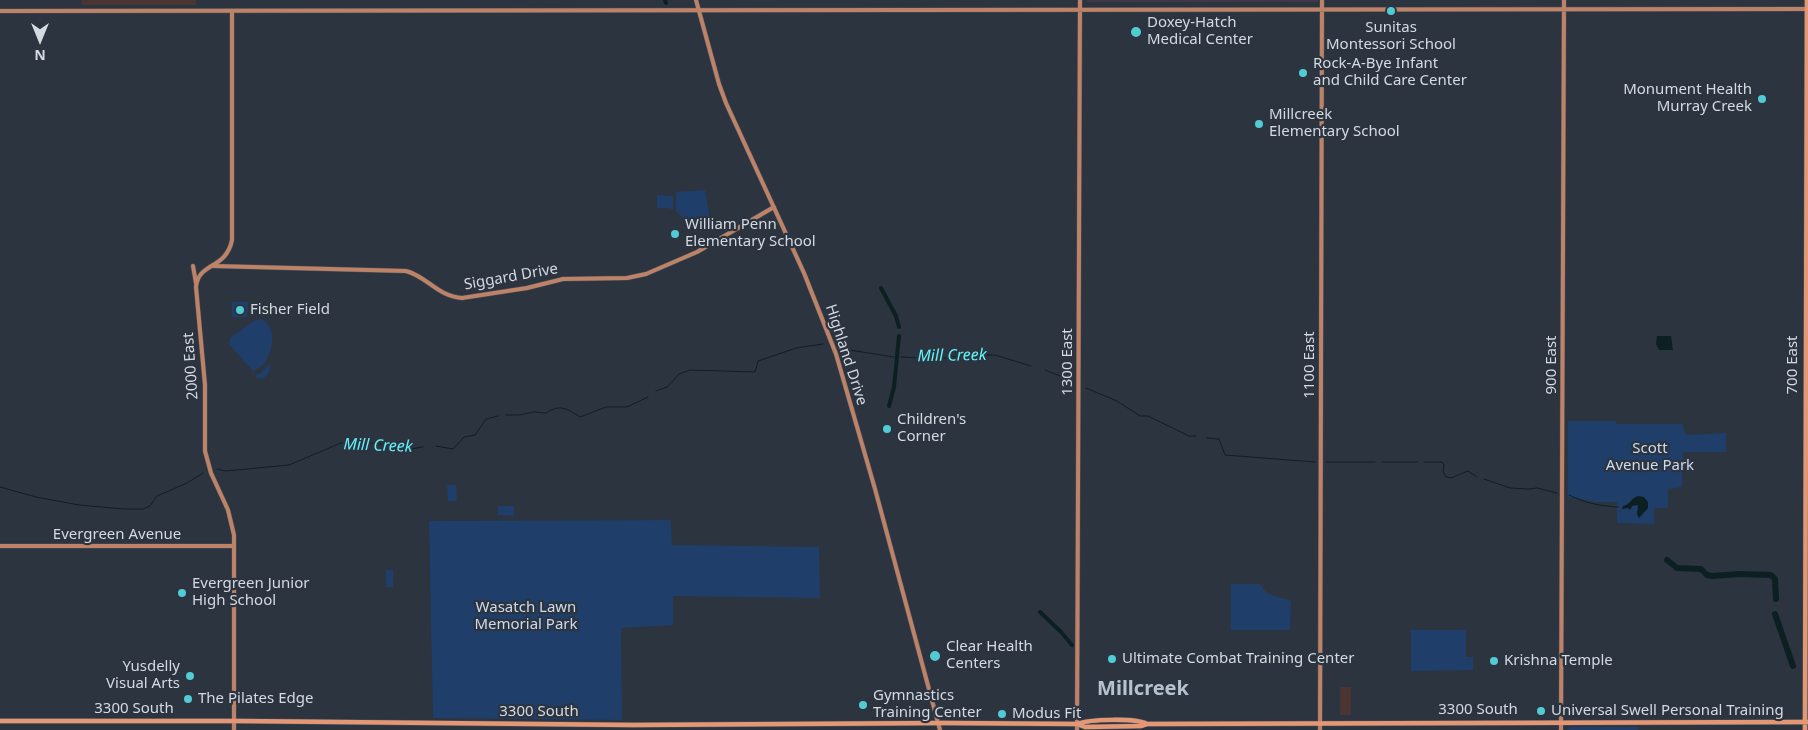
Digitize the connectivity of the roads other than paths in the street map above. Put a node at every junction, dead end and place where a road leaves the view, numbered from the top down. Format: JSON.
{"nodes":[{"id":1,"x":696,"y":0,"type":"edge"},
{"id":2,"x":1080,"y":0,"type":"edge"},
{"id":3,"x":1322,"y":0,"type":"edge"},
{"id":4,"x":1564,"y":0,"type":"edge"},
{"id":5,"x":1807,"y":0,"type":"edge"},
{"id":6,"x":1322,"y":9,"type":"junction"},
{"id":7,"x":1564,"y":9,"type":"junction"},
{"id":8,"x":1808,"y":9,"type":"edge"},
{"id":9,"x":1080,"y":10,"type":"junction"},
{"id":10,"x":0,"y":11,"type":"edge"},
{"id":11,"x":232,"y":11,"type":"junction"},
{"id":12,"x":699,"y":11,"type":"junction"},
{"id":13,"x":1808,"y":100,"type":"edge"},
{"id":14,"x":1807,"y":127,"type":"edge"},
{"id":15,"x":1807,"y":160,"type":"edge"},
{"id":16,"x":774,"y":207,"type":"junction"},
{"id":17,"x":193,"y":266,"type":"dead end"},
{"id":18,"x":212,"y":266,"type":"junction"},
{"id":19,"x":196,"y":284,"type":"junction"},
{"id":20,"x":0,"y":546,"type":"edge"},
{"id":21,"x":234,"y":546,"type":"junction"},
{"id":22,"x":0,"y":721,"type":"edge"},
{"id":23,"x":234,"y":721,"type":"junction"},
{"id":24,"x":1561,"y":722,"type":"junction"},
{"id":25,"x":1806,"y":722,"type":"edge"},
{"id":26,"x":938,"y":723,"type":"junction"},
{"id":27,"x":1319,"y":723,"type":"junction"},
{"id":28,"x":1078,"y":724,"type":"junction"},
{"id":29,"x":234,"y":730,"type":"edge"},
{"id":30,"x":940,"y":730,"type":"edge"},
{"id":31,"x":1078,"y":730,"type":"edge"},
{"id":32,"x":1320,"y":730,"type":"edge"},
{"id":33,"x":1561,"y":730,"type":"edge"},
{"id":34,"x":1805,"y":730,"type":"edge"}],
"edges":[{"from":1,"to":12,"type":"main road","name":"Highland Drive"},
{"from":2,"to":9,"type":"main road","name":"1300 East"},
{"from":3,"to":6,"type":"main road","name":"1100 East"},
{"from":4,"to":7,"type":"main road","name":"900 East"},
{"from":5,"to":8,"type":"main road","name":"700 East"},
{"from":6,"to":7,"type":"main road"},
{"from":6,"to":9,"type":"main road"},
{"from":6,"to":27,"type":"main road","name":"1100 East"},
{"from":7,"to":8,"type":"main road"},
{"from":7,"to":24,"type":"main road","name":"900 East"},
{"from":8,"to":13,"type":"main road","name":"700 East"},
{"from":9,"to":12,"type":"main road"},
{"from":9,"to":28,"type":"main road","name":"1300 East"},
{"from":10,"to":11,"type":"main road"},
{"from":11,"to":12,"type":"main road"},
{"from":11,"to":18,"type":"main road"},
{"from":12,"to":16,"type":"main road","name":"Highland Drive"},
{"from":13,"to":14,"type":"main road","name":"700 East"},
{"from":14,"to":15,"type":"main road","name":"700 East"},
{"from":15,"to":25,"type":"main road","name":"700 East"},
{"from":16,"to":18,"type":"main road","name":"Siggard Drive"},
{"from":16,"to":26,"type":"main road","name":"Highland Drive"},
{"from":17,"to":19,"type":"main road","name":"2000 East"},
{"from":18,"to":19,"type":"main road"},
{"from":19,"to":21,"type":"main road","name":"2000 East"},
{"from":20,"to":21,"type":"main road","name":"Evergreen Avenue"},
{"from":21,"to":23,"type":"main road","name":"2000 East"},
{"from":22,"to":23,"type":"main road","name":"3300 South"},
{"from":23,"to":26,"type":"main road","name":"3300 South"},
{"from":23,"to":29,"type":"main road","name":"2000 East"},
{"from":24,"to":25,"type":"main road","name":"3300 South"},
{"from":24,"to":27,"type":"main road","name":"3300 South"},
{"from":24,"to":33,"type":"main road","name":"900 East"},
{"from":25,"to":34,"type":"main road","name":"700 East"},
{"from":26,"to":28,"type":"main road","name":"3300 South"},
{"from":26,"to":30,"type":"main road","name":"Highland Drive"},
{"from":27,"to":28,"type":"main road","name":"3300 South"},
{"from":27,"to":32,"type":"main road","name":"1100 East"},
{"from":28,"to":31,"type":"main road","name":"1300 East"}]}
